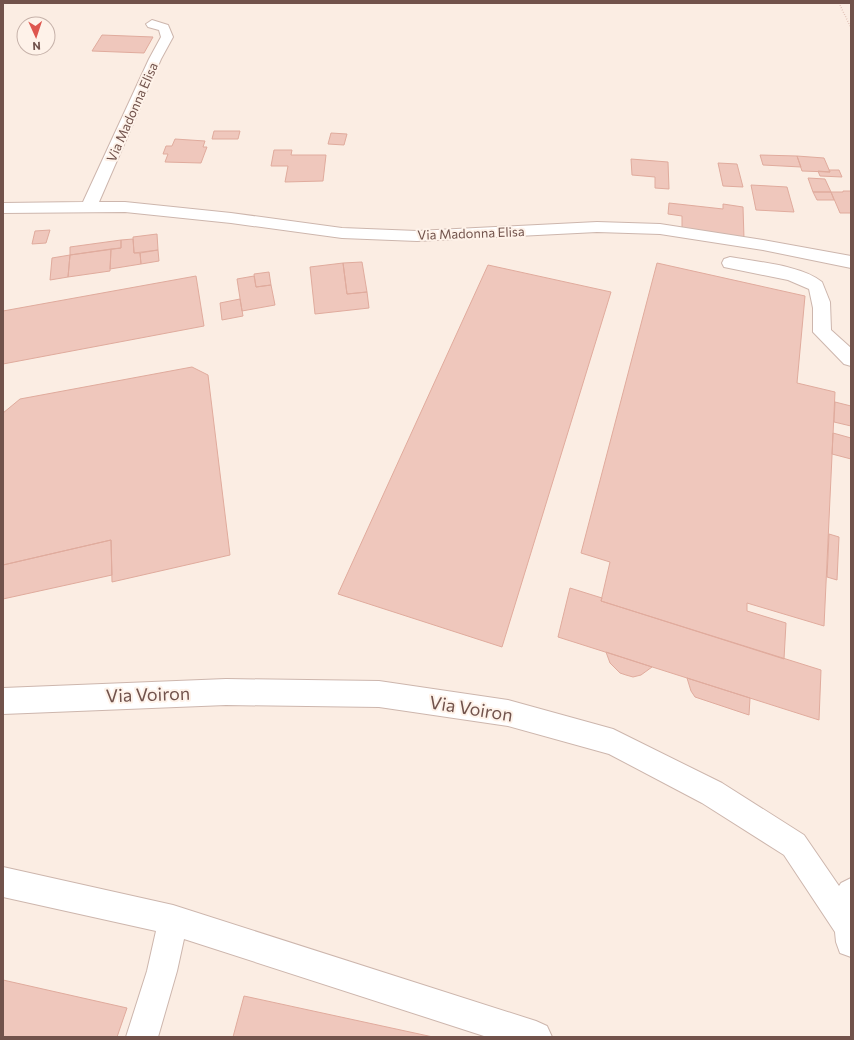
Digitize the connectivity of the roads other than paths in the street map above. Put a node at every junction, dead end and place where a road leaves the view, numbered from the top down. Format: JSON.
{"nodes":[{"id":1,"x":152,"y":24,"type":"dead end"},
{"id":2,"x":89,"y":207,"type":"junction"},
{"id":3,"x":3,"y":208,"type":"edge"},
{"id":4,"x":851,"y":262,"type":"edge"},
{"id":5,"x":730,"y":263,"type":"dead end"},
{"id":6,"x":851,"y":359,"type":"edge"},
{"id":7,"x":3,"y":701,"type":"edge"},
{"id":8,"x":3,"y":882,"type":"edge"},
{"id":9,"x":851,"y":893,"type":"edge"},
{"id":10,"x":173,"y":920,"type":"junction"},
{"id":11,"x":850,"y":935,"type":"edge"},
{"id":12,"x":142,"y":1037,"type":"edge"},
{"id":13,"x":536,"y":1037,"type":"edge"}],
"edges":[{"from":1,"to":2,"type":"street","name":"Via Madonna Elisa"},
{"from":2,"to":3,"type":"street","name":"Via Madonna Elisa"},
{"from":2,"to":4,"type":"street","name":"Via Madonna Elisa"},
{"from":5,"to":6,"type":"street"},
{"from":7,"to":11,"type":"street","name":"Via Voiron"},
{"from":8,"to":10,"type":"street"},
{"from":9,"to":11,"type":"street"},
{"from":10,"to":12,"type":"street"},
{"from":10,"to":13,"type":"street"}]}
